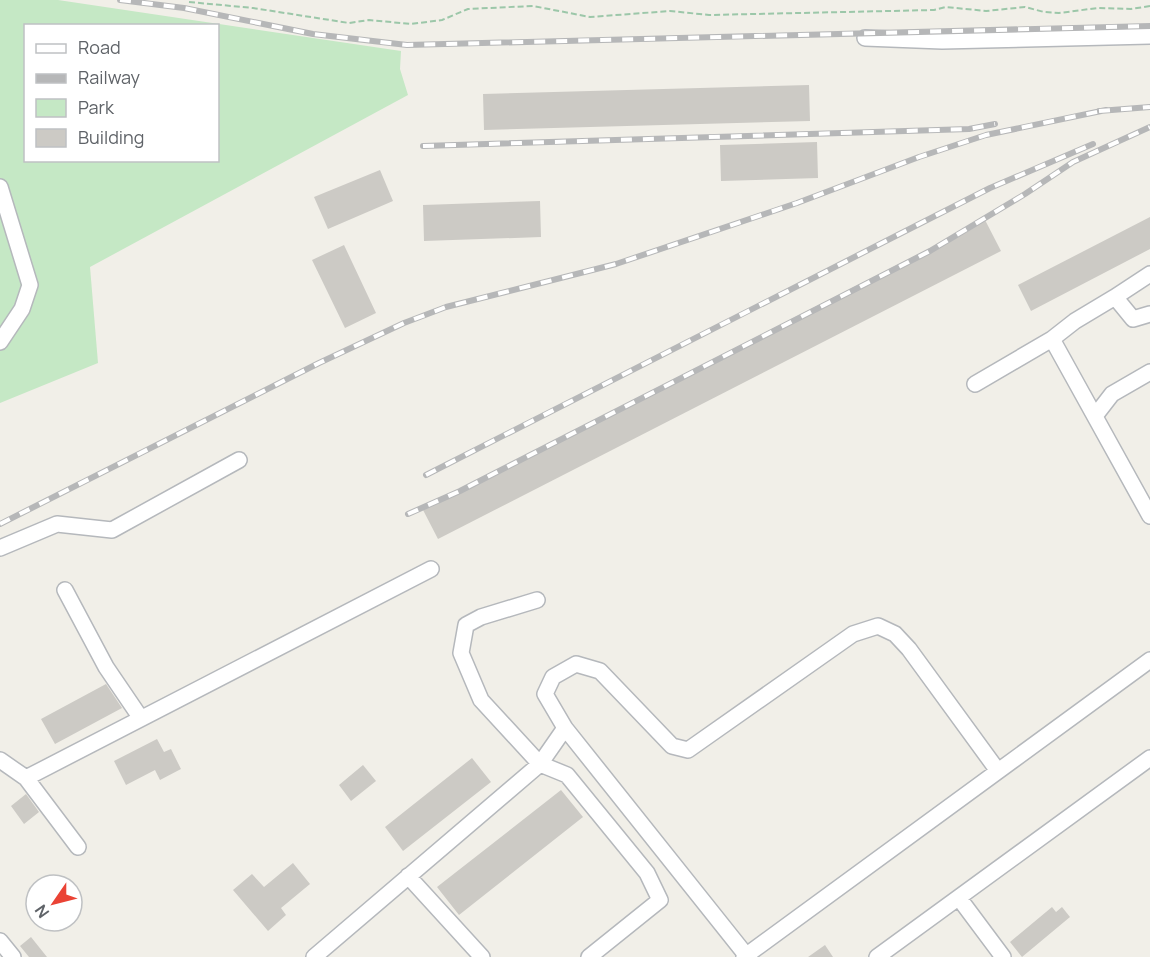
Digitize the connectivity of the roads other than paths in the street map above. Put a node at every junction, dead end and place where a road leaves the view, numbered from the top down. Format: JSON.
{"nodes":[{"id":1,"x":1150,"y":36,"type":"edge"},
{"id":2,"x":865,"y":38,"type":"dead end"},
{"id":3,"x":0,"y":188,"type":"edge"},
{"id":4,"x":1150,"y":274,"type":"edge"},
{"id":5,"x":1115,"y":297,"type":"junction"},
{"id":6,"x":1150,"y":314,"type":"edge"},
{"id":7,"x":1052,"y":339,"type":"junction"},
{"id":8,"x":0,"y":342,"type":"edge"},
{"id":9,"x":1150,"y":372,"type":"edge"},
{"id":10,"x":975,"y":384,"type":"dead end"},
{"id":11,"x":1095,"y":416,"type":"junction"},
{"id":12,"x":239,"y":460,"type":"dead end"},
{"id":13,"x":1150,"y":516,"type":"edge"},
{"id":14,"x":0,"y":548,"type":"edge"},
{"id":15,"x":431,"y":569,"type":"dead end"},
{"id":16,"x":65,"y":590,"type":"dead end"},
{"id":17,"x":537,"y":600,"type":"dead end"},
{"id":18,"x":1150,"y":660,"type":"edge"},
{"id":19,"x":141,"y":717,"type":"junction"},
{"id":20,"x":565,"y":728,"type":"junction"},
{"id":21,"x":1150,"y":758,"type":"edge"},
{"id":22,"x":0,"y":760,"type":"edge"},
{"id":23,"x":540,"y":764,"type":"junction"},
{"id":24,"x":998,"y":771,"type":"junction"},
{"id":25,"x":26,"y":778,"type":"junction"},
{"id":26,"x":78,"y":847,"type":"dead end"},
{"id":27,"x":408,"y":876,"type":"junction"},
{"id":28,"x":959,"y":898,"type":"junction"},
{"id":29,"x":0,"y":941,"type":"edge"},
{"id":30,"x":745,"y":956,"type":"edge"},
{"id":31,"x":13,"y":957,"type":"edge"},
{"id":32,"x":314,"y":957,"type":"edge"},
{"id":33,"x":482,"y":957,"type":"edge"},
{"id":34,"x":589,"y":957,"type":"edge"},
{"id":35,"x":877,"y":957,"type":"edge"},
{"id":36,"x":1003,"y":957,"type":"edge"}],
"edges":[{"from":1,"to":2,"type":"street"},
{"from":3,"to":8,"type":"street"},
{"from":4,"to":5,"type":"street"},
{"from":5,"to":6,"type":"street"},
{"from":5,"to":7,"type":"street"},
{"from":7,"to":10,"type":"street"},
{"from":7,"to":11,"type":"street"},
{"from":9,"to":11,"type":"street"},
{"from":11,"to":13,"type":"street"},
{"from":12,"to":14,"type":"street"},
{"from":15,"to":19,"type":"street"},
{"from":16,"to":19,"type":"street"},
{"from":17,"to":23,"type":"street"},
{"from":18,"to":24,"type":"street"},
{"from":19,"to":25,"type":"street"},
{"from":20,"to":23,"type":"street"},
{"from":20,"to":24,"type":"street"},
{"from":20,"to":30,"type":"street"},
{"from":21,"to":28,"type":"street"},
{"from":22,"to":25,"type":"street"},
{"from":23,"to":27,"type":"street"},
{"from":23,"to":34,"type":"street"},
{"from":24,"to":30,"type":"street"},
{"from":25,"to":26,"type":"street"},
{"from":27,"to":32,"type":"street"},
{"from":27,"to":33,"type":"street"},
{"from":28,"to":35,"type":"street"},
{"from":28,"to":36,"type":"street"},
{"from":29,"to":31,"type":"street"}]}
